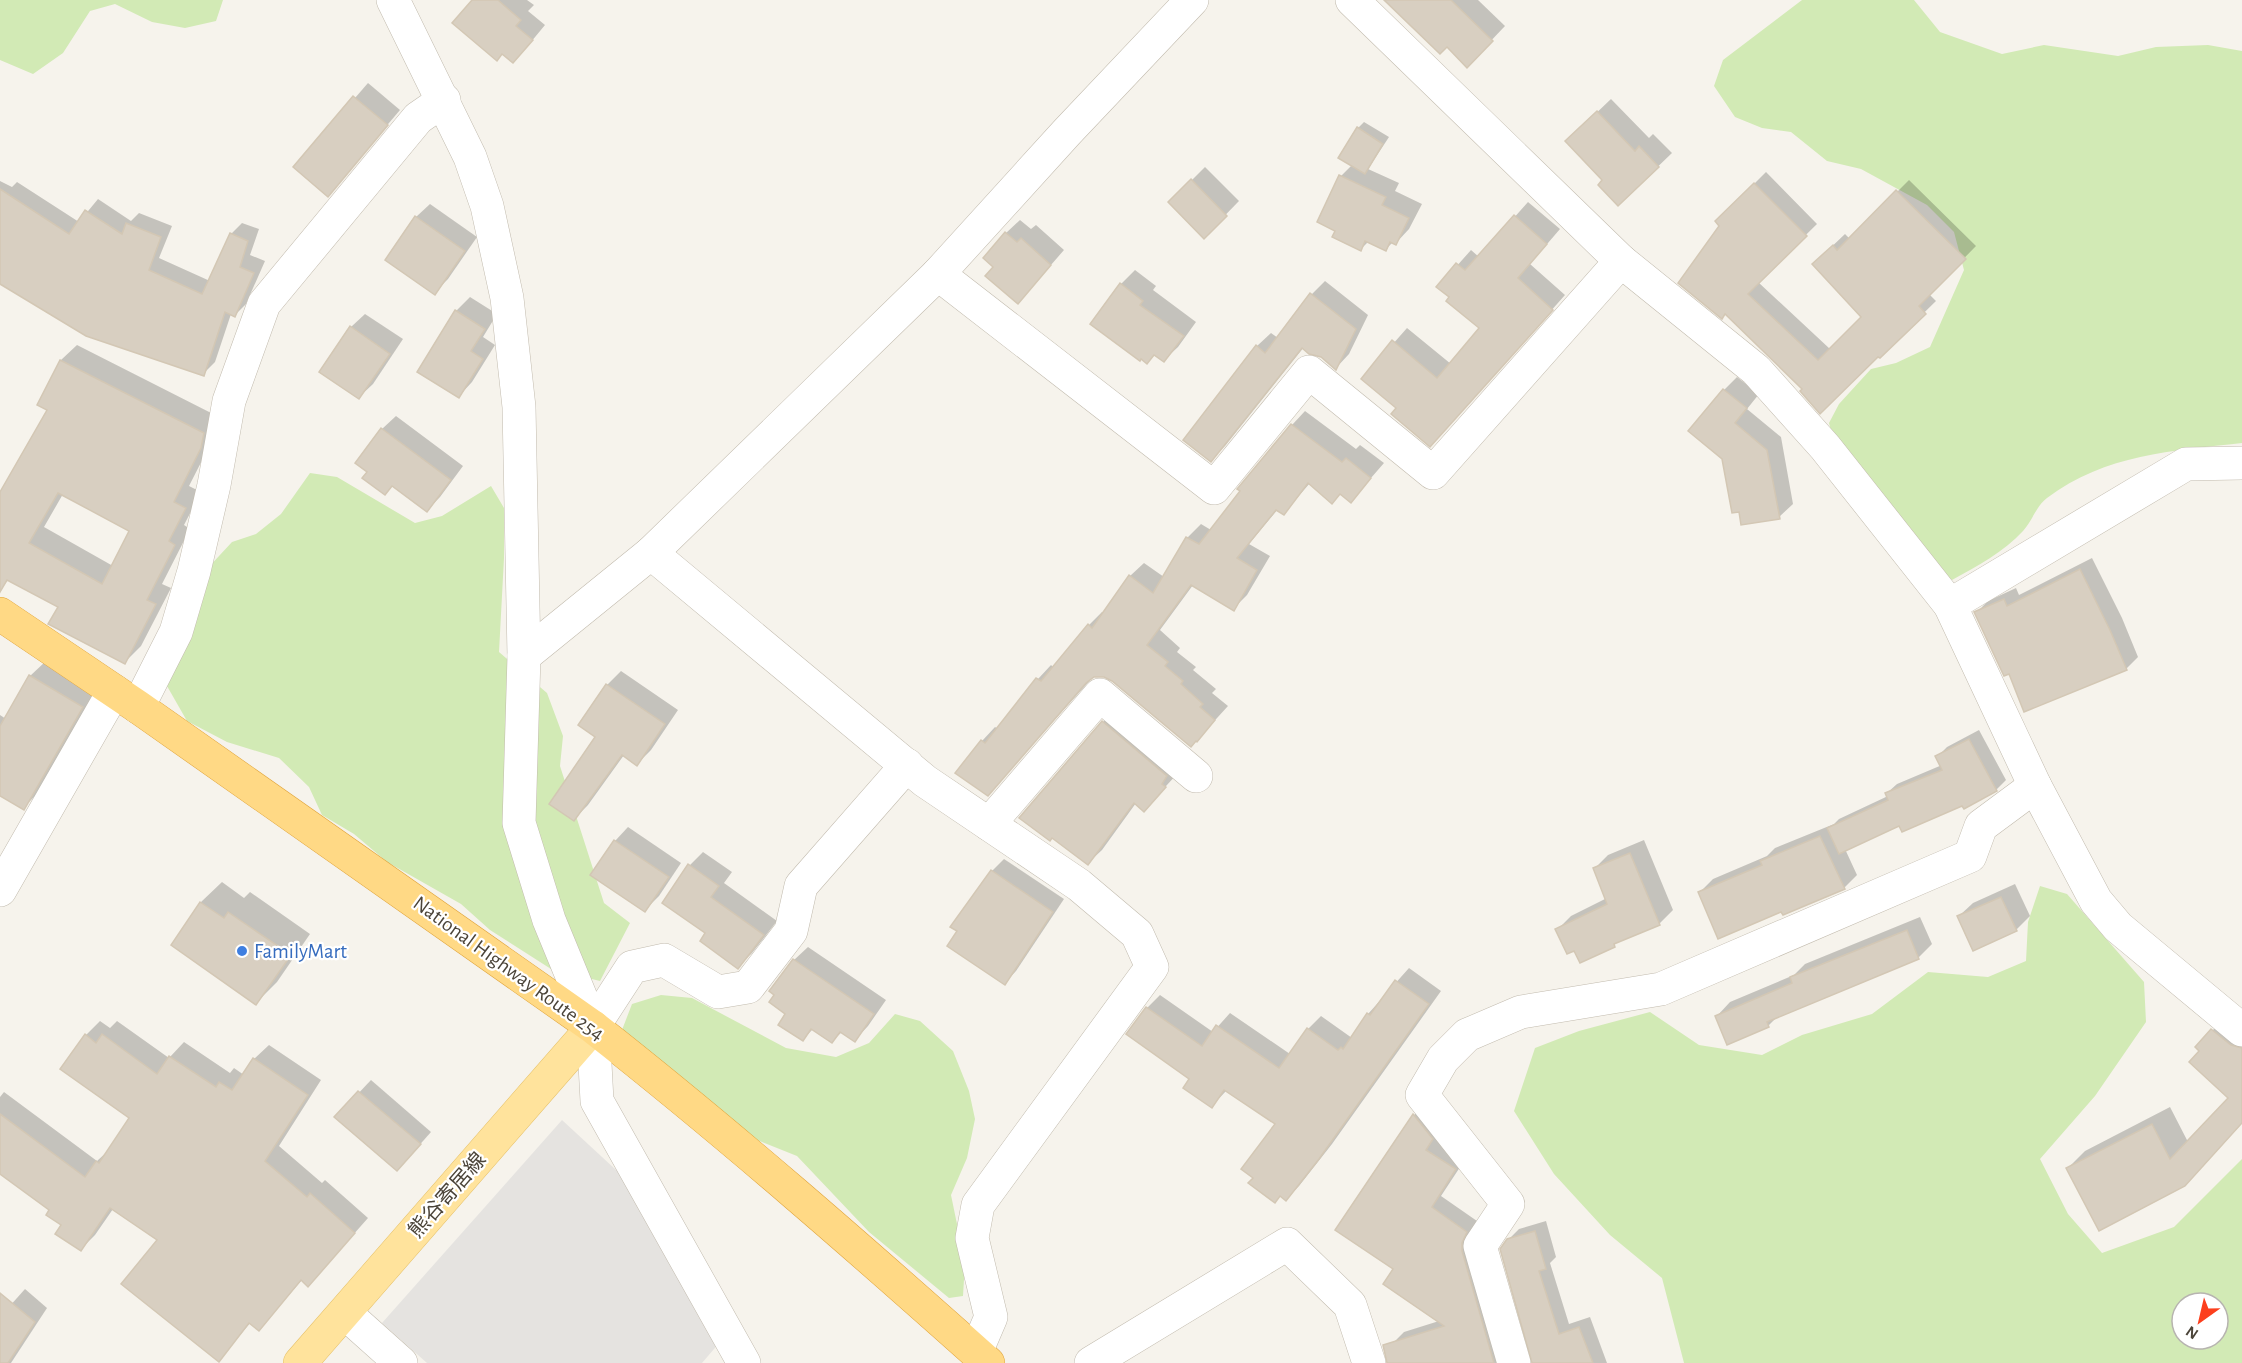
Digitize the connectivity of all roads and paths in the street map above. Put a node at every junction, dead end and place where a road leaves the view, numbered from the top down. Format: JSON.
{"nodes":[{"id":1,"x":393,"y":0,"type":"edge"},
{"id":2,"x":1191,"y":0,"type":"edge"},
{"id":3,"x":1352,"y":0,"type":"edge"},
{"id":4,"x":444,"y":100,"type":"junction"},
{"id":5,"x":1622,"y":261,"type":"junction"},
{"id":6,"x":938,"y":274,"type":"junction"},
{"id":7,"x":2242,"y":463,"type":"edge"},
{"id":8,"x":651,"y":554,"type":"junction"},
{"id":9,"x":1950,"y":605,"type":"junction"},
{"id":10,"x":0,"y":614,"type":"edge"},
{"id":11,"x":524,"y":656,"type":"junction"},
{"id":12,"x":126,"y":699,"type":"junction"},
{"id":13,"x":907,"y":765,"type":"junction"},
{"id":14,"x":1196,"y":776,"type":"dead end"},
{"id":15,"x":2035,"y":786,"type":"junction"},
{"id":16,"x":988,"y":824,"type":"junction"},
{"id":17,"x":0,"y":890,"type":"edge"},
{"id":18,"x":593,"y":1027,"type":"junction"},
{"id":19,"x":2242,"y":1030,"type":"edge"},
{"id":20,"x":345,"y":1313,"type":"junction"},
{"id":21,"x":982,"y":1358,"type":"edge"},
{"id":22,"x":737,"y":1360,"type":"edge"},
{"id":23,"x":300,"y":1363,"type":"edge"},
{"id":24,"x":401,"y":1363,"type":"edge"},
{"id":25,"x":1091,"y":1363,"type":"edge"},
{"id":26,"x":1369,"y":1363,"type":"edge"},
{"id":27,"x":1514,"y":1363,"type":"edge"}],
"edges":[{"from":1,"to":4,"type":"street"},
{"from":2,"to":6,"type":"street"},
{"from":3,"to":5,"type":"street"},
{"from":4,"to":11,"type":"street"},
{"from":4,"to":12,"type":"street"},
{"from":5,"to":6,"type":"street"},
{"from":5,"to":9,"type":"street"},
{"from":6,"to":8,"type":"street"},
{"from":7,"to":9,"type":"street"},
{"from":8,"to":11,"type":"street"},
{"from":8,"to":13,"type":"street"},
{"from":9,"to":15,"type":"street"},
{"from":10,"to":12,"type":"highway","name":"National Highway Route 254"},
{"from":11,"to":18,"type":"street"},
{"from":12,"to":17,"type":"street"},
{"from":12,"to":18,"type":"highway","name":"National Highway Route 254"},
{"from":13,"to":16,"type":"street"},
{"from":13,"to":18,"type":"street"},
{"from":14,"to":16,"type":"street"},
{"from":15,"to":19,"type":"street"},
{"from":15,"to":27,"type":"street"},
{"from":16,"to":21,"type":"street"},
{"from":18,"to":20,"type":"main road","name":"熊谷寄居線"},
{"from":18,"to":21,"type":"highway","name":"National Highway Route 254"},
{"from":18,"to":22,"type":"street"},
{"from":20,"to":23,"type":"main road","name":"熊谷寄居線"},
{"from":20,"to":24,"type":"street"},
{"from":25,"to":26,"type":"street"}]}
